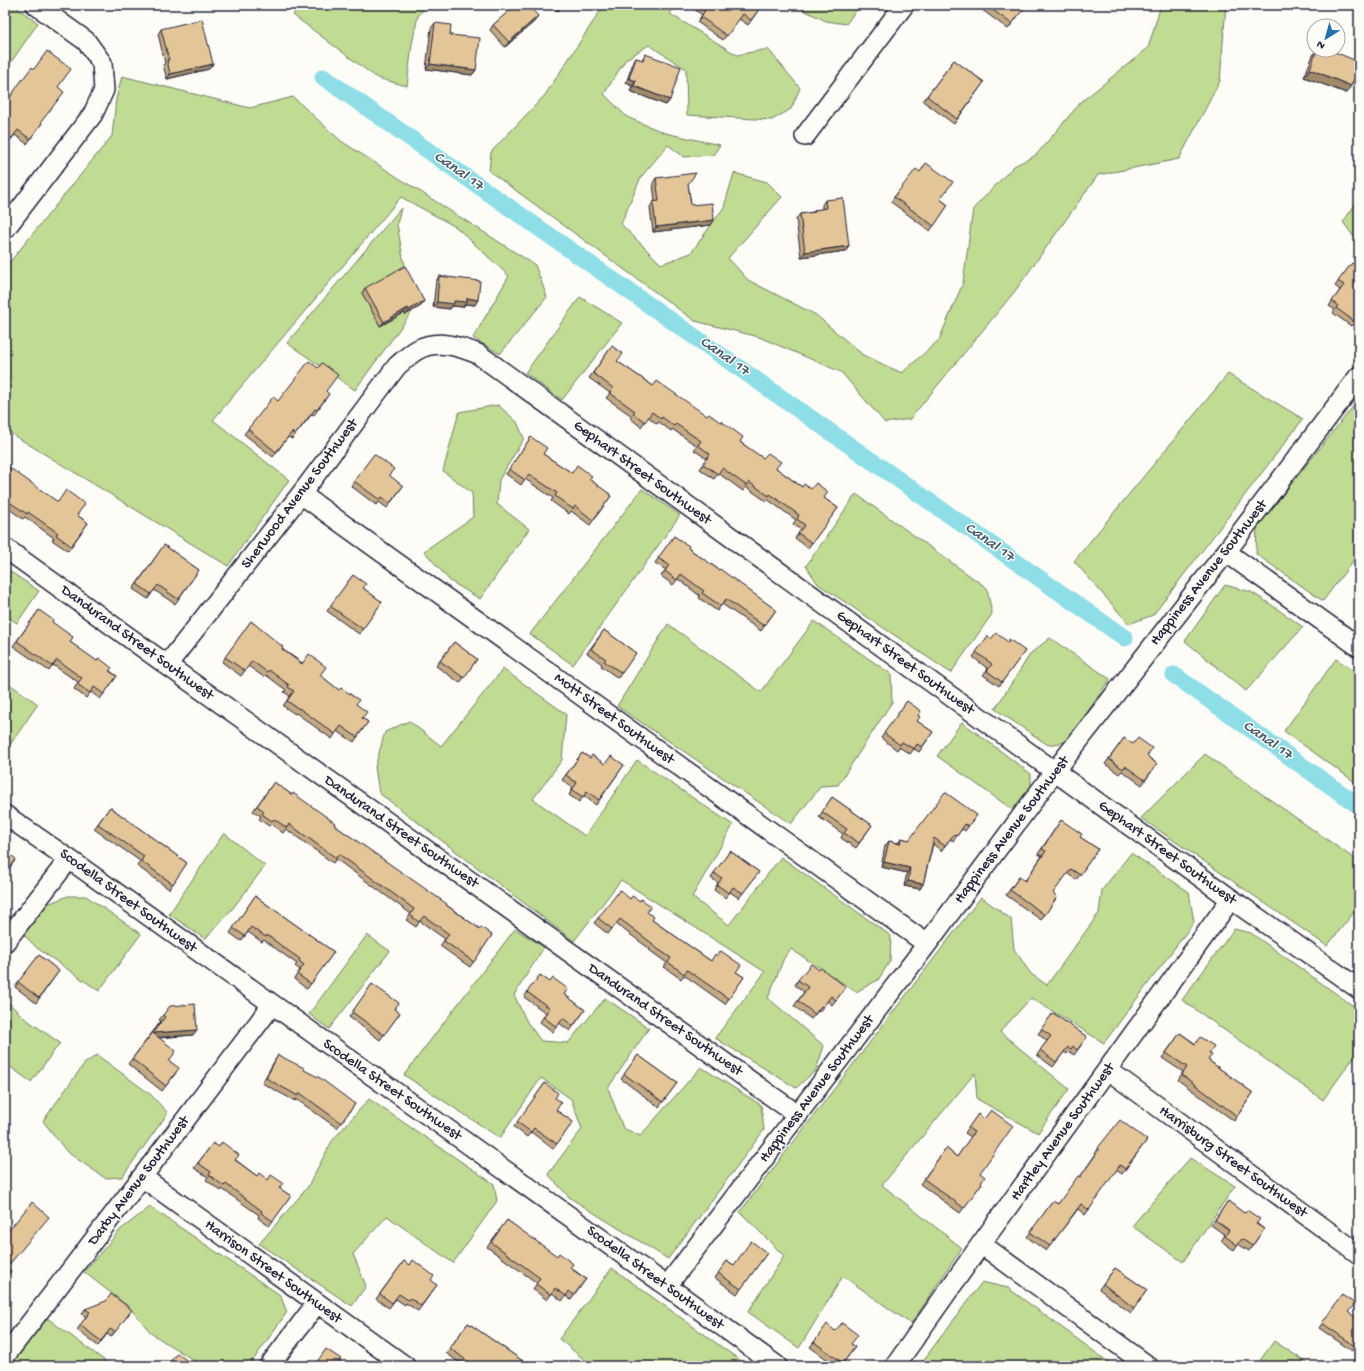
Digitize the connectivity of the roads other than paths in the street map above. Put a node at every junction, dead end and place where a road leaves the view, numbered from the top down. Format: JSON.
{"nodes":[{"id":1,"x":36,"y":5,"type":"edge"},
{"id":2,"x":904,"y":5,"type":"edge"},
{"id":3,"x":805,"y":136,"type":"dead end"},
{"id":4,"x":5,"y":229,"type":"edge"},
{"id":5,"x":447,"y":344,"type":"joint"},
{"id":6,"x":1359,"y":376,"type":"edge"},
{"id":7,"x":301,"y":494,"type":"junction"},
{"id":8,"x":5,"y":548,"type":"edge"},
{"id":9,"x":1226,"y":552,"type":"junction"},
{"id":10,"x":1359,"y":647,"type":"edge"},
{"id":11,"x":167,"y":665,"type":"junction"},
{"id":12,"x":1055,"y":771,"type":"junction"},
{"id":13,"x":5,"y":815,"type":"edge"},
{"id":14,"x":69,"y":859,"type":"junction"},
{"id":15,"x":1231,"y":899,"type":"junction"},
{"id":16,"x":5,"y":942,"type":"edge"},
{"id":17,"x":927,"y":944,"type":"junction"},
{"id":18,"x":1359,"y":989,"type":"edge"},
{"id":19,"x":272,"y":1005,"type":"junction"},
{"id":20,"x":1108,"y":1070,"type":"junction"},
{"id":21,"x":798,"y":1115,"type":"junction"},
{"id":22,"x":142,"y":1177,"type":"junction"},
{"id":23,"x":982,"y":1244,"type":"junction"},
{"id":24,"x":1359,"y":1254,"type":"edge"},
{"id":25,"x":667,"y":1286,"type":"junction"},
{"id":26,"x":317,"y":1303,"type":"junction"},
{"id":27,"x":5,"y":1356,"type":"edge"},
{"id":28,"x":269,"y":1366,"type":"edge"},
{"id":29,"x":405,"y":1366,"type":"edge"},
{"id":30,"x":777,"y":1366,"type":"edge"},
{"id":31,"x":896,"y":1366,"type":"edge"},
{"id":32,"x":1148,"y":1366,"type":"edge"}],
"edges":[{"from":1,"to":4,"type":"street"},
{"from":2,"to":3,"type":"street"},
{"from":5,"to":7,"type":"street","name":"Sherwood Avenue Southwest"},
{"from":5,"to":12,"type":"street","name":"Gephart Street Southwest"},
{"from":6,"to":9,"type":"street","name":"Happiness Avenue Southwest"},
{"from":7,"to":11,"type":"street","name":"Sherwood Avenue Southwest"},
{"from":7,"to":17,"type":"street","name":"Mott Street Southwest"},
{"from":8,"to":11,"type":"street","name":"Dandurand Street Southwest"},
{"from":9,"to":10,"type":"street"},
{"from":9,"to":12,"type":"street","name":"Happiness Avenue Southwest"},
{"from":11,"to":21,"type":"street","name":"Dandurand Street Southwest"},
{"from":12,"to":15,"type":"street","name":"Gephart Street Southwest"},
{"from":12,"to":17,"type":"street","name":"Happiness Avenue Southwest"},
{"from":13,"to":14,"type":"street","name":"Scodella Street Southwest"},
{"from":14,"to":16,"type":"street"},
{"from":14,"to":19,"type":"street","name":"Scodella Street Southwest"},
{"from":15,"to":18,"type":"street","name":"Gephart Street Southwest"},
{"from":15,"to":20,"type":"street","name":"Hartley Avenue Southwest"},
{"from":17,"to":21,"type":"street","name":"Happiness Avenue Southwest"},
{"from":19,"to":22,"type":"street","name":"Darby Avenue Southwest"},
{"from":19,"to":25,"type":"street","name":"Scodella Street Southwest"},
{"from":20,"to":23,"type":"street","name":"Hartley Avenue Southwest"},
{"from":20,"to":24,"type":"street","name":"Harrisburg Street Southwest"},
{"from":21,"to":25,"type":"street","name":"Happiness Avenue Southwest"},
{"from":22,"to":26,"type":"street","name":"Harrison Street Southwest"},
{"from":22,"to":27,"type":"street","name":"Darby Avenue Southwest"},
{"from":23,"to":31,"type":"street","name":"Hartley Avenue Southwest"},
{"from":23,"to":32,"type":"street"},
{"from":25,"to":30,"type":"street","name":"Scodella Street Southwest"},
{"from":26,"to":28,"type":"street"},
{"from":26,"to":29,"type":"street","name":"Harrison Street Southwest"}]}
